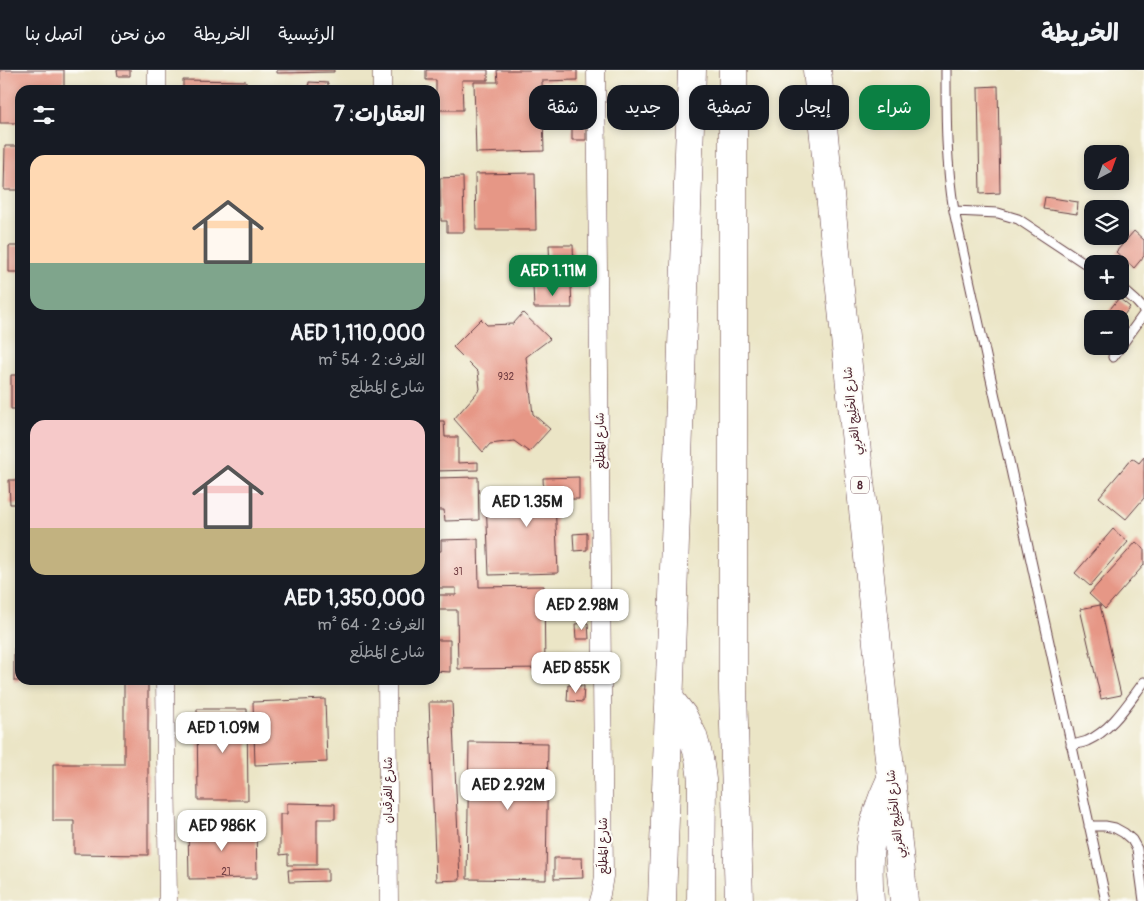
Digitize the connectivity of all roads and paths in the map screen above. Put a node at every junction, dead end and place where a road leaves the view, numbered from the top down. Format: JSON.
{"nodes":[{"id":1,"x":156,"y":70,"type":"edge"},
{"id":2,"x":382,"y":70,"type":"edge"},
{"id":3,"x":596,"y":70,"type":"edge"},
{"id":4,"x":692,"y":70,"type":"edge"},
{"id":5,"x":733,"y":70,"type":"edge"},
{"id":6,"x":817,"y":70,"type":"edge"},
{"id":7,"x":946,"y":70,"type":"edge"},
{"id":8,"x":157,"y":85,"type":"edge"},
{"id":9,"x":382,"y":85,"type":"edge"},
{"id":10,"x":954,"y":211,"type":"junction"},
{"id":11,"x":1084,"y":263,"type":"edge"},
{"id":12,"x":1129,"y":295,"type":"edge"},
{"id":13,"x":1144,"y":310,"type":"edge"},
{"id":14,"x":1144,"y":314,"type":"edge"},
{"id":15,"x":1113,"y":357,"type":"dead end"},
{"id":16,"x":1144,"y":682,"type":"edge"},
{"id":17,"x":165,"y":685,"type":"edge"},
{"id":18,"x":387,"y":685,"type":"edge"},
{"id":19,"x":669,"y":698,"type":"junction"},
{"id":20,"x":1071,"y":745,"type":"junction"},
{"id":21,"x":891,"y":778,"type":"junction"},
{"id":22,"x":1089,"y":826,"type":"junction"},
{"id":23,"x":168,"y":901,"type":"edge"},
{"id":24,"x":389,"y":901,"type":"edge"},
{"id":25,"x":599,"y":901,"type":"edge"},
{"id":26,"x":662,"y":901,"type":"edge"},
{"id":27,"x":701,"y":901,"type":"edge"},
{"id":28,"x":738,"y":901,"type":"edge"},
{"id":29,"x":870,"y":901,"type":"edge"},
{"id":30,"x":904,"y":901,"type":"edge"},
{"id":31,"x":1106,"y":901,"type":"edge"},
{"id":32,"x":1144,"y":901,"type":"edge"}],
"edges":[{"from":1,"to":8,"type":"street"},
{"from":2,"to":9,"type":"street"},
{"from":3,"to":25,"type":"street","name":"شارع المَطلَع"},
{"from":4,"to":19,"type":"highway"},
{"from":5,"to":28,"type":"highway"},
{"from":6,"to":21,"type":"highway","name":"شارع الخَلِيج العَربِي","number":"8"},
{"from":7,"to":10,"type":"lane"},
{"from":10,"to":11,"type":"lane"},
{"from":10,"to":20,"type":"lane"},
{"from":12,"to":13,"type":"lane"},
{"from":14,"to":15,"type":"lane"},
{"from":16,"to":20,"type":"lane"},
{"from":17,"to":23,"type":"street"},
{"from":18,"to":24,"type":"street","name":"شارع الفَرقَدان"},
{"from":19,"to":26,"type":"highway"},
{"from":19,"to":27,"type":"highway"},
{"from":20,"to":22,"type":"lane"},
{"from":21,"to":29,"type":"highway"},
{"from":21,"to":30,"type":"highway","name":"شارع الخَلِيج العَربِي","number":"8"},
{"from":22,"to":31,"type":"lane"},
{"from":22,"to":32,"type":"lane"}]}
